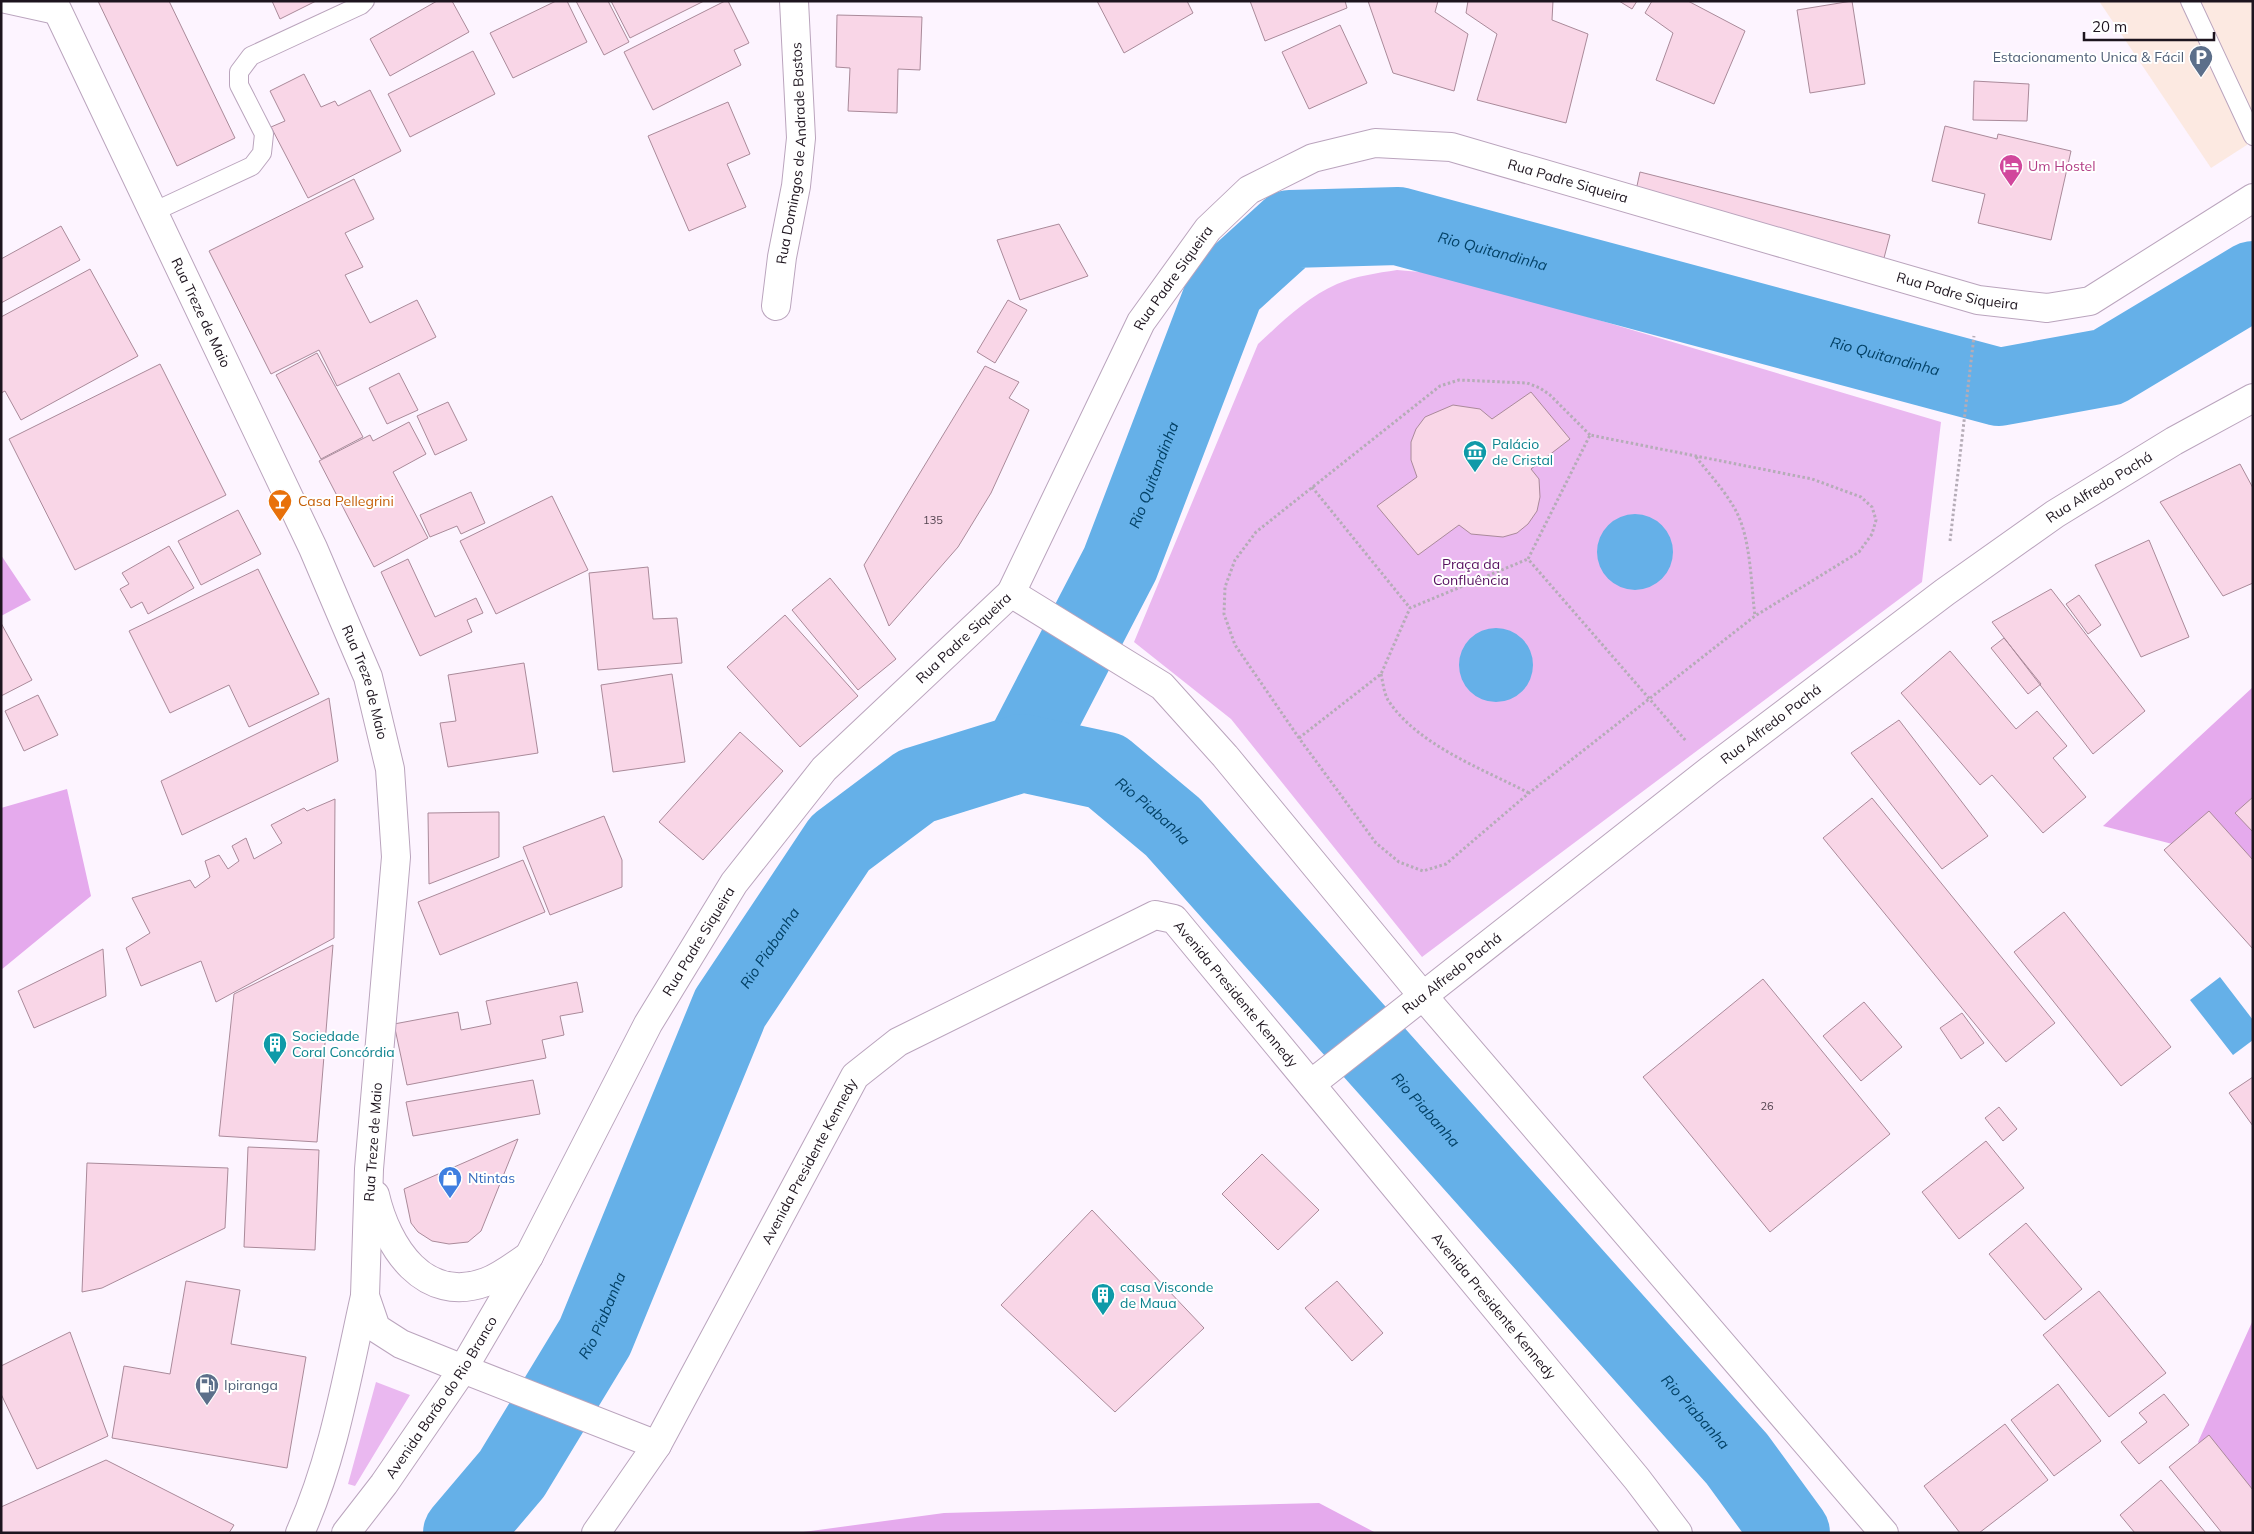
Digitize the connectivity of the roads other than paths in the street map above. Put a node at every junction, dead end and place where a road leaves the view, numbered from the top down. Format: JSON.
{"nodes":[{"id":1,"x":365,"y":1,"type":"edge"},
{"id":2,"x":794,"y":1,"type":"edge"},
{"id":3,"x":2190,"y":1,"type":"edge"},
{"id":4,"x":1,"y":3,"type":"edge"},
{"id":5,"x":57,"y":9,"type":"edge"},
{"id":6,"x":2253,"y":136,"type":"edge"},
{"id":7,"x":2253,"y":198,"type":"edge"},
{"id":8,"x":154,"y":212,"type":"junction"},
{"id":9,"x":776,"y":306,"type":"dead end"},
{"id":10,"x":2253,"y":398,"type":"edge"},
{"id":11,"x":1011,"y":593,"type":"junction"},
{"id":12,"x":1414,"y":1004,"type":"junction"},
{"id":13,"x":1318,"y":1079,"type":"junction"},
{"id":14,"x":369,"y":1169,"type":"junction"},
{"id":15,"x":529,"y":1256,"type":"junction"},
{"id":16,"x":365,"y":1296,"type":"junction"},
{"id":17,"x":463,"y":1369,"type":"junction"},
{"id":18,"x":656,"y":1444,"type":"junction"},
{"id":19,"x":300,"y":1533,"type":"edge"},
{"id":20,"x":346,"y":1533,"type":"edge"},
{"id":21,"x":596,"y":1533,"type":"edge"},
{"id":22,"x":1678,"y":1533,"type":"edge"},
{"id":23,"x":1884,"y":1533,"type":"edge"}],
"edges":[{"from":1,"to":8,"type":"lane"},
{"from":2,"to":9,"type":"main road","name":"Rua Domingos de Andrade Bastos"},
{"from":3,"to":6,"type":"lane"},
{"from":4,"to":5,"type":"lane"},
{"from":5,"to":8,"type":"main road","name":"Rua Treze de Maio"},
{"from":7,"to":11,"type":"main road","name":"Rua Padre Siqueira"},
{"from":8,"to":14,"type":"main road","name":"Rua Treze de Maio"},
{"from":10,"to":12,"type":"main road","name":"Rua Alfredo Pachá"},
{"from":11,"to":12,"type":"main road"},
{"from":11,"to":15,"type":"main road","name":"Rua Padre Siqueira"},
{"from":12,"to":13,"type":"main road","name":"Rua Alfredo Pachá"},
{"from":12,"to":23,"type":"main road"},
{"from":13,"to":18,"type":"main road","name":"Avenida Presidente Kennedy"},
{"from":13,"to":22,"type":"main road","name":"Avenida Presidente Kennedy"},
{"from":14,"to":15,"type":"main road"},
{"from":14,"to":16,"type":"main road","name":"Rua Treze de Maio"},
{"from":15,"to":17,"type":"main road","name":"Avenida Barão do Rio Branco"},
{"from":16,"to":17,"type":"main road","name":"Rua Treze de Maio"},
{"from":16,"to":19,"type":"main road"},
{"from":17,"to":18,"type":"main road","name":"Rua Treze de Maio"},
{"from":17,"to":20,"type":"main road","name":"Avenida Barão do Rio Branco"},
{"from":18,"to":21,"type":"main road"}]}
